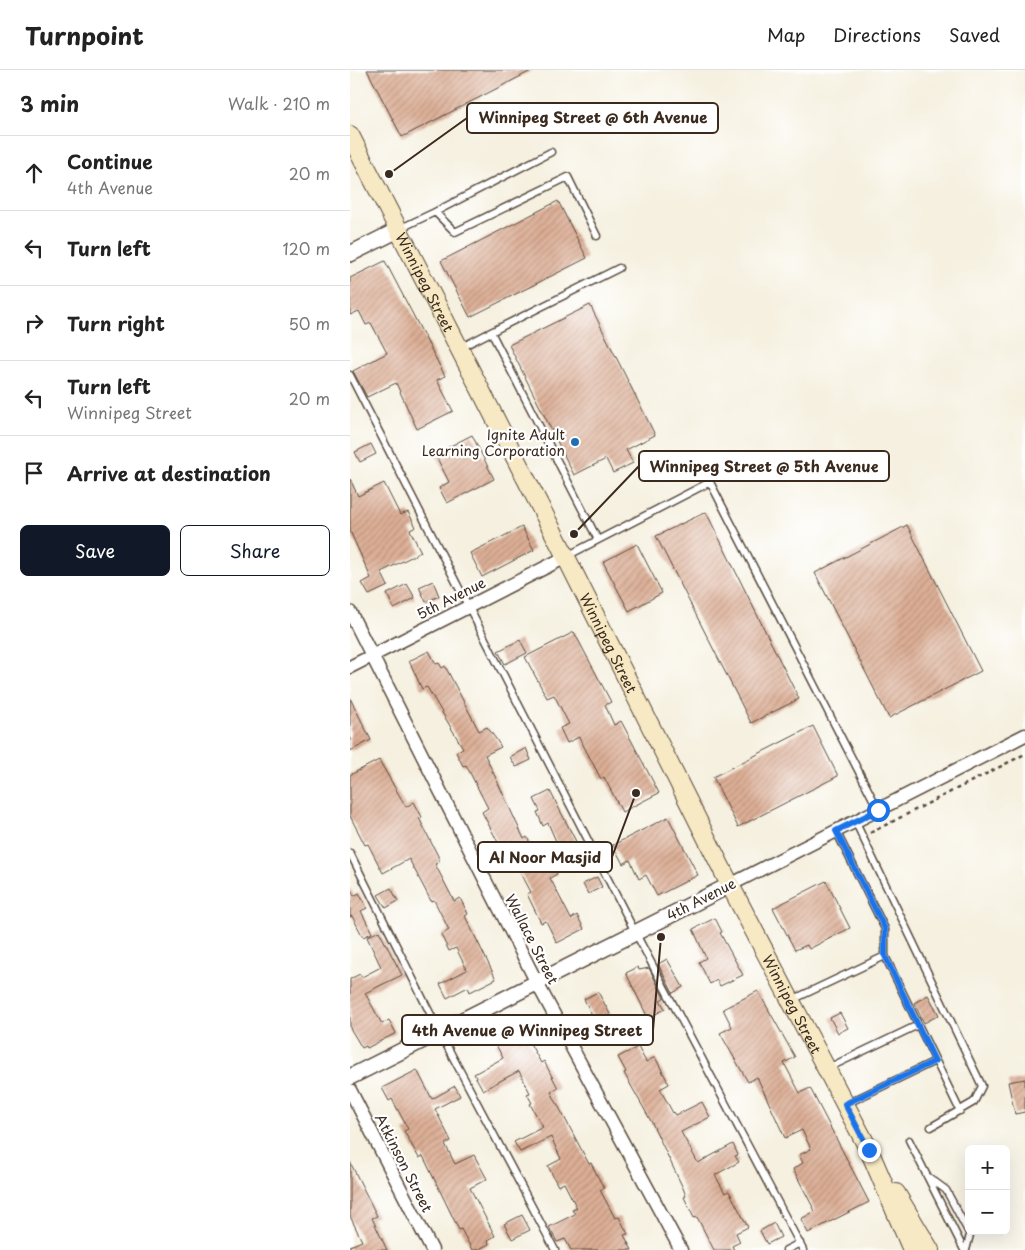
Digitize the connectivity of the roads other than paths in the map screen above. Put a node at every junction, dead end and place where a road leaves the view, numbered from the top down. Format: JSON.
{"nodes":[{"id":1,"x":350,"y":135,"type":"edge"},
{"id":2,"x":551,"y":152,"type":"dead end"},
{"id":3,"x":435,"y":212,"type":"junction"},
{"id":4,"x":398,"y":230,"type":"junction"},
{"id":5,"x":597,"y":236,"type":"dead end"},
{"id":6,"x":350,"y":254,"type":"edge"},
{"id":7,"x":619,"y":268,"type":"dead end"},
{"id":8,"x":491,"y":332,"type":"junction"},
{"id":9,"x":459,"y":349,"type":"junction"},
{"id":10,"x":350,"y":375,"type":"edge"},
{"id":11,"x":598,"y":540,"type":"junction"},
{"id":12,"x":566,"y":557,"type":"junction"},
{"id":13,"x":467,"y":607,"type":"junction"},
{"id":14,"x":350,"y":612,"type":"edge"},
{"id":15,"x":372,"y":656,"type":"junction"},
{"id":16,"x":350,"y":668,"type":"edge"},
{"id":17,"x":1025,"y":735,"type":"edge"},
{"id":18,"x":878,"y":810,"type":"junction"},
{"id":19,"x":855,"y":821,"type":"junction"},
{"id":20,"x":836,"y":831,"type":"junction"},
{"id":21,"x":350,"y":853,"type":"edge"},
{"id":22,"x":730,"y":885,"type":"junction"},
{"id":23,"x":635,"y":932,"type":"junction"},
{"id":24,"x":885,"y":956,"type":"junction"},
{"id":25,"x":537,"y":983,"type":"junction"},
{"id":26,"x":790,"y":1000,"type":"junction"},
{"id":27,"x":918,"y":1025,"type":"junction"},
{"id":28,"x":439,"y":1031,"type":"junction"},
{"id":29,"x":935,"y":1061,"type":"junction"},
{"id":30,"x":826,"y":1069,"type":"junction"},
{"id":31,"x":350,"y":1077,"type":"edge"},
{"id":32,"x":350,"y":1090,"type":"edge"},
{"id":33,"x":845,"y":1104,"type":"junction"},
{"id":34,"x":960,"y":1111,"type":"junction"},
{"id":35,"x":931,"y":1127,"type":"dead end"},
{"id":36,"x":909,"y":1140,"type":"dead end"},
{"id":37,"x":869,"y":1150,"type":"junction"},
{"id":38,"x":926,"y":1175,"type":"junction"},
{"id":39,"x":800,"y":1243,"type":"junction"},
{"id":40,"x":432,"y":1250,"type":"edge"},
{"id":41,"x":555,"y":1250,"type":"edge"},
{"id":42,"x":681,"y":1250,"type":"edge"},
{"id":43,"x":786,"y":1250,"type":"edge"},
{"id":44,"x":803,"y":1250,"type":"edge"},
{"id":45,"x":912,"y":1250,"type":"edge"},
{"id":46,"x":930,"y":1250,"type":"edge"},
{"id":47,"x":965,"y":1250,"type":"edge"}],
"edges":[{"from":1,"to":4,"type":"main road","name":"Winnipeg Street"},
{"from":2,"to":3,"type":"lane"},
{"from":3,"to":4,"type":"lane"},
{"from":3,"to":5,"type":"lane"},
{"from":4,"to":6,"type":"street"},
{"from":4,"to":9,"type":"main road","name":"Winnipeg Street"},
{"from":7,"to":8,"type":"lane"},
{"from":8,"to":9,"type":"lane"},
{"from":8,"to":11,"type":"lane"},
{"from":9,"to":12,"type":"main road","name":"Winnipeg Street"},
{"from":10,"to":13,"type":"lane"},
{"from":11,"to":12,"type":"lane"},
{"from":11,"to":18,"type":"lane"},
{"from":12,"to":13,"type":"street","name":"5th Avenue"},
{"from":12,"to":22,"type":"main road","name":"Winnipeg Street"},
{"from":13,"to":15,"type":"street","name":"5th Avenue"},
{"from":13,"to":23,"type":"lane"},
{"from":14,"to":15,"type":"street","name":"Wallace Street"},
{"from":15,"to":16,"type":"street","name":"5th Avenue"},
{"from":15,"to":25,"type":"street","name":"Wallace Street"},
{"from":17,"to":18,"type":"street","name":"4th Avenue"},
{"from":18,"to":19,"type":"street","name":"4th Avenue"},
{"from":19,"to":20,"type":"street","name":"4th Avenue"},
{"from":19,"to":34,"type":"lane"},
{"from":20,"to":22,"type":"street","name":"4th Avenue"},
{"from":20,"to":24,"type":"lane"},
{"from":21,"to":28,"type":"lane"},
{"from":22,"to":23,"type":"street","name":"4th Avenue"},
{"from":22,"to":26,"type":"main road","name":"Winnipeg Street"},
{"from":23,"to":25,"type":"street","name":"4th Avenue"},
{"from":23,"to":39,"type":"lane"},
{"from":24,"to":26,"type":"lane"},
{"from":24,"to":27,"type":"lane"},
{"from":25,"to":28,"type":"street","name":"4th Avenue"},
{"from":25,"to":42,"type":"street","name":"Wallace Street"},
{"from":26,"to":30,"type":"main road","name":"Winnipeg Street"},
{"from":27,"to":29,"type":"lane"},
{"from":27,"to":30,"type":"lane"},
{"from":28,"to":31,"type":"street","name":"4th Avenue"},
{"from":28,"to":41,"type":"lane"},
{"from":29,"to":33,"type":"lane"},
{"from":29,"to":34,"type":"lane"},
{"from":30,"to":33,"type":"main road","name":"Winnipeg Street"},
{"from":32,"to":40,"type":"street","name":"Atkinson Street"},
{"from":33,"to":37,"type":"main road","name":"Winnipeg Street"},
{"from":34,"to":35,"type":"lane"},
{"from":36,"to":38,"type":"lane"},
{"from":37,"to":45,"type":"main road","name":"Winnipeg Street"},
{"from":37,"to":46,"type":"main road","name":"Winnipeg Street"},
{"from":38,"to":47,"type":"lane"},
{"from":38,"to":47,"type":"lane"},
{"from":39,"to":43,"type":"lane"},
{"from":39,"to":44,"type":"lane"}]}
